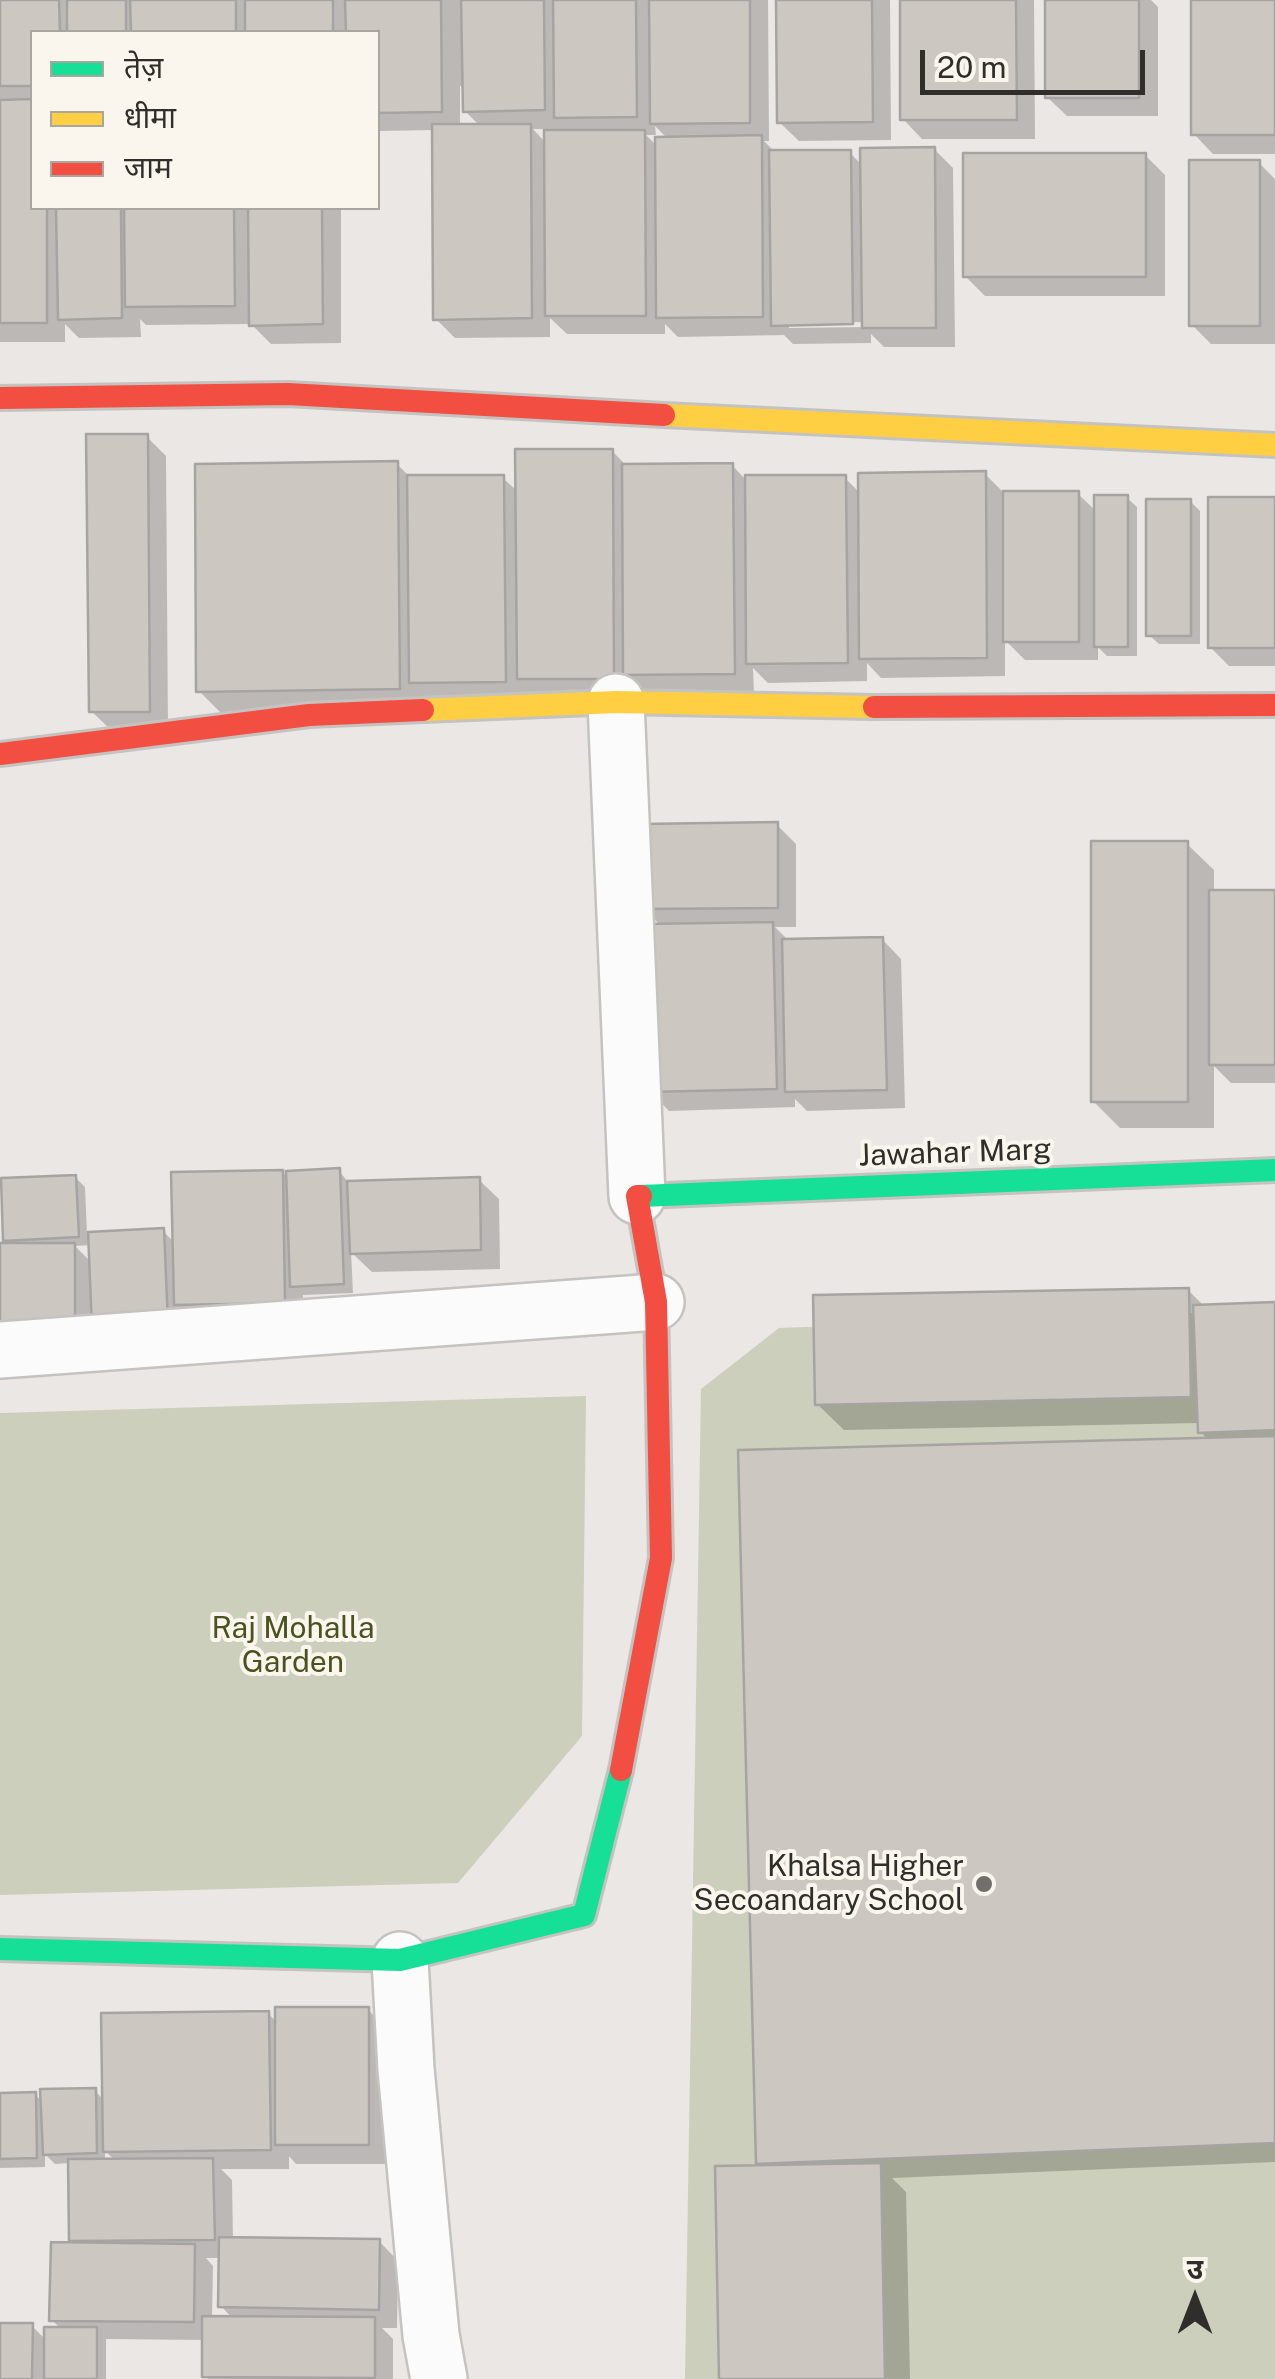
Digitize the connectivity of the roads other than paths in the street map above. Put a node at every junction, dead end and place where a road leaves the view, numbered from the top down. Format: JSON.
{"nodes":[{"id":1,"x":0,"y":398,"type":"edge"},
{"id":2,"x":1275,"y":446,"type":"edge"},
{"id":3,"x":616,"y":702,"type":"junction"},
{"id":4,"x":1275,"y":705,"type":"edge"},
{"id":5,"x":0,"y":754,"type":"edge"},
{"id":6,"x":1275,"y":1170,"type":"edge"},
{"id":7,"x":637,"y":1196,"type":"junction"},
{"id":8,"x":656,"y":1302,"type":"junction"},
{"id":9,"x":0,"y":1350,"type":"edge"},
{"id":10,"x":0,"y":1949,"type":"edge"},
{"id":11,"x":400,"y":1960,"type":"junction"},
{"id":12,"x":439,"y":2379,"type":"edge"}],
"edges":[{"from":1,"to":2,"type":"street"},
{"from":3,"to":4,"type":"street"},
{"from":3,"to":5,"type":"street"},
{"from":3,"to":7,"type":"street"},
{"from":6,"to":7,"type":"street","name":"Jawahar Marg"},
{"from":7,"to":8,"type":"street"},
{"from":8,"to":9,"type":"street"},
{"from":8,"to":11,"type":"street"},
{"from":10,"to":11,"type":"street"},
{"from":11,"to":12,"type":"street"}]}
